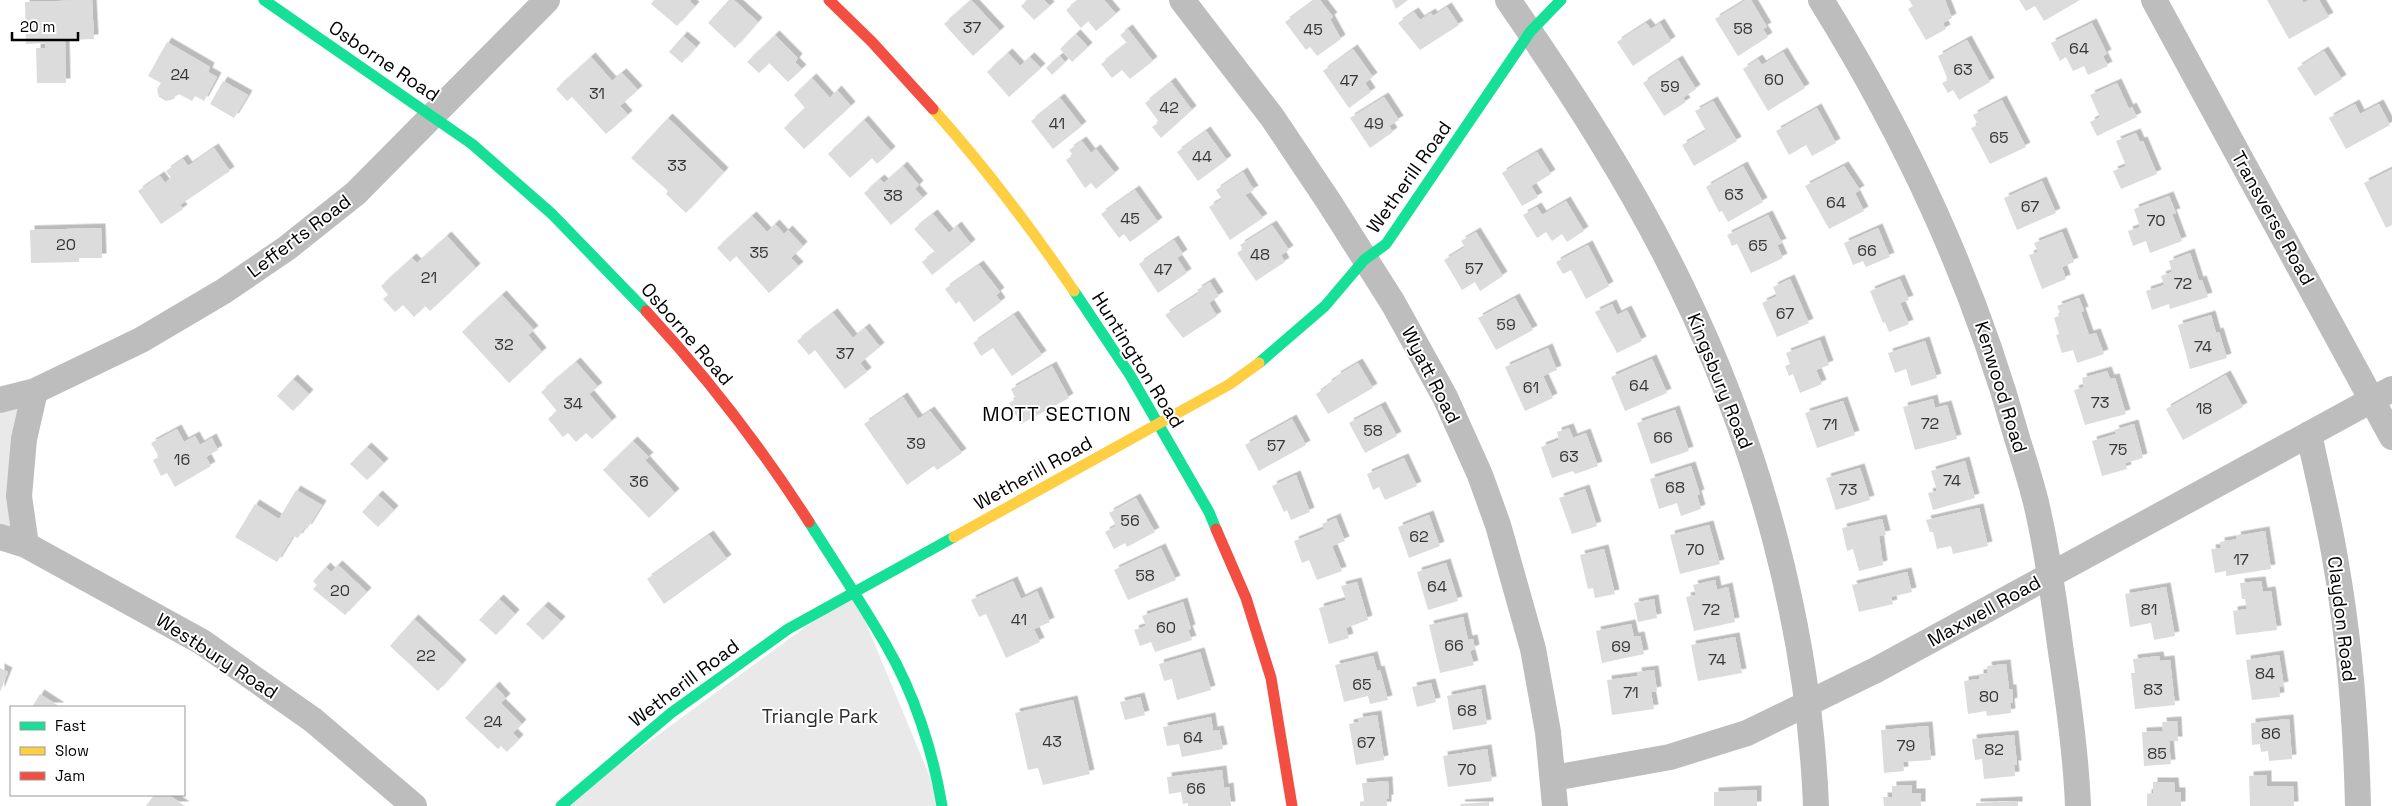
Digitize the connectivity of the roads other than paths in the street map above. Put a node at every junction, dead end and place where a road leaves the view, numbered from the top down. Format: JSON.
{"nodes":[{"id":1,"x":264,"y":0,"type":"edge"},
{"id":2,"x":547,"y":0,"type":"edge"},
{"id":3,"x":830,"y":0,"type":"edge"},
{"id":4,"x":1182,"y":0,"type":"edge"},
{"id":5,"x":1508,"y":0,"type":"edge"},
{"id":6,"x":1561,"y":0,"type":"edge"},
{"id":7,"x":1821,"y":0,"type":"edge"},
{"id":8,"x":2154,"y":0,"type":"edge"},
{"id":9,"x":1530,"y":32,"type":"junction"},
{"id":10,"x":433,"y":115,"type":"junction"},
{"id":11,"x":1364,"y":260,"type":"junction"},
{"id":12,"x":35,"y":391,"type":"junction"},
{"id":13,"x":2382,"y":394,"type":"edge"},
{"id":14,"x":0,"y":400,"type":"edge"},
{"id":15,"x":1158,"y":424,"type":"junction"},
{"id":16,"x":2309,"y":434,"type":"junction"},
{"id":17,"x":2392,"y":436,"type":"edge"},
{"id":18,"x":0,"y":537,"type":"edge"},
{"id":19,"x":26,"y":545,"type":"junction"},
{"id":20,"x":2050,"y":575,"type":"junction"},
{"id":21,"x":853,"y":592,"type":"junction"},
{"id":22,"x":1806,"y":704,"type":"junction"},
{"id":23,"x":1554,"y":778,"type":"junction"},
{"id":24,"x":414,"y":806,"type":"edge"},
{"id":25,"x":561,"y":806,"type":"edge"},
{"id":26,"x":942,"y":806,"type":"edge"},
{"id":27,"x":1292,"y":806,"type":"edge"},
{"id":28,"x":1555,"y":806,"type":"edge"},
{"id":29,"x":1816,"y":806,"type":"edge"},
{"id":30,"x":2078,"y":806,"type":"edge"},
{"id":31,"x":2358,"y":806,"type":"edge"}],
"edges":[{"from":1,"to":10,"type":"street","name":"Osborne Road"},
{"from":2,"to":10,"type":"street","name":"Lefferts Road"},
{"from":3,"to":15,"type":"street","name":"Huntington Road"},
{"from":4,"to":11,"type":"street","name":"Wyatt Road"},
{"from":5,"to":9,"type":"street","name":"Kingsbury Road"},
{"from":6,"to":9,"type":"street","name":"Wetherill Road"},
{"from":7,"to":20,"type":"street","name":"Kenwood Road"},
{"from":8,"to":13,"type":"street","name":"Transverse Road"},
{"from":9,"to":11,"type":"street","name":"Wetherill Road"},
{"from":9,"to":22,"type":"street","name":"Kingsbury Road"},
{"from":10,"to":12,"type":"street","name":"Lefferts Road"},
{"from":10,"to":21,"type":"street","name":"Osborne Road"},
{"from":11,"to":15,"type":"street","name":"Wetherill Road"},
{"from":11,"to":23,"type":"street","name":"Wyatt Road"},
{"from":12,"to":14,"type":"street","name":"Lefferts Road"},
{"from":12,"to":19,"type":"street"},
{"from":13,"to":16,"type":"street","name":"Maxwell Road"},
{"from":13,"to":17,"type":"street","name":"Transverse Road"},
{"from":15,"to":21,"type":"street","name":"Wetherill Road"},
{"from":15,"to":27,"type":"street","name":"Huntington Road"},
{"from":16,"to":20,"type":"street","name":"Maxwell Road"},
{"from":16,"to":31,"type":"street","name":"Claydon Road"},
{"from":18,"to":19,"type":"street","name":"Westbury Road"},
{"from":19,"to":24,"type":"street","name":"Westbury Road"},
{"from":20,"to":22,"type":"street","name":"Maxwell Road"},
{"from":20,"to":30,"type":"street","name":"Kenwood Road"},
{"from":21,"to":25,"type":"street","name":"Wetherill Road"},
{"from":21,"to":26,"type":"street","name":"Osborne Road"},
{"from":22,"to":23,"type":"street","name":"Maxwell Road"},
{"from":22,"to":29,"type":"street","name":"Kingsbury Road"},
{"from":23,"to":28,"type":"street","name":"Wyatt Road"}]}
